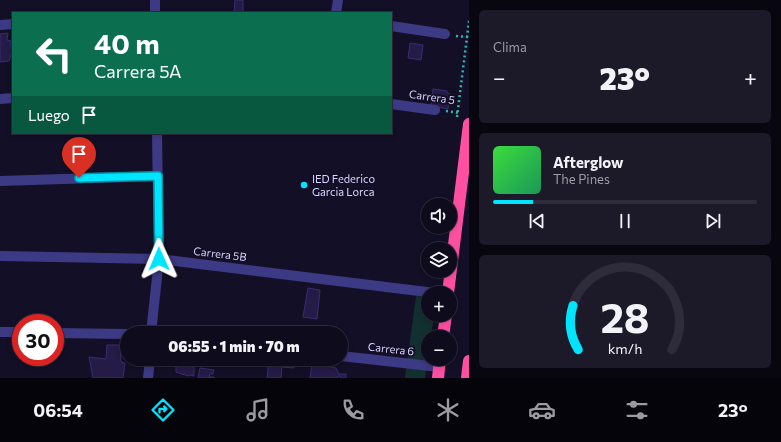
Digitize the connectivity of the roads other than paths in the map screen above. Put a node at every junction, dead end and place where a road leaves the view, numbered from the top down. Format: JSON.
{"nodes":[{"id":1,"x":155,"y":0,"type":"edge"},
{"id":2,"x":338,"y":0,"type":"edge"},
{"id":3,"x":156,"y":12,"type":"edge"},
{"id":4,"x":336,"y":12,"type":"edge"},
{"id":5,"x":12,"y":24,"type":"edge"},
{"id":6,"x":0,"y":25,"type":"edge"},
{"id":7,"x":392,"y":26,"type":"edge"},
{"id":8,"x":445,"y":34,"type":"dead end"},
{"id":9,"x":12,"y":98,"type":"edge"},
{"id":10,"x":0,"y":99,"type":"edge"},
{"id":11,"x":392,"y":104,"type":"edge"},
{"id":12,"x":435,"y":110,"type":"road end"},
{"id":13,"x":466,"y":119,"type":"edge"},
{"id":14,"x":157,"y":134,"type":"edge"},
{"id":15,"x":158,"y":176,"type":"junction"},
{"id":16,"x":0,"y":181,"type":"edge"},
{"id":17,"x":0,"y":256,"type":"edge"},
{"id":18,"x":159,"y":259,"type":"junction"},
{"id":19,"x":449,"y":286,"type":"edge"},
{"id":20,"x":421,"y":291,"type":"edge"},
{"id":21,"x":153,"y":326,"type":"edge"},
{"id":22,"x":0,"y":332,"type":"edge"},
{"id":23,"x":12,"y":332,"type":"edge"},
{"id":24,"x":64,"y":333,"type":"edge"},
{"id":25,"x":120,"y":334,"type":"edge"},
{"id":26,"x":348,"y":357,"type":"edge"},
{"id":27,"x":469,"y":361,"type":"edge"},
{"id":28,"x":149,"y":366,"type":"edge"},
{"id":29,"x":439,"y":368,"type":"edge"},
{"id":30,"x":148,"y":378,"type":"edge"},
{"id":31,"x":467,"y":378,"type":"edge"}],
"edges":[{"from":1,"to":3,"type":"street"},
{"from":2,"to":4,"type":"street"},
{"from":5,"to":6,"type":"street"},
{"from":7,"to":8,"type":"street"},
{"from":9,"to":10,"type":"street"},
{"from":11,"to":12,"type":"street","name":"Carrera 5"},
{"from":13,"to":19,"type":"highway"},
{"from":14,"to":15,"type":"street"},
{"from":15,"to":16,"type":"street"},
{"from":15,"to":18,"type":"street"},
{"from":17,"to":18,"type":"street","name":"Carrera 5B"},
{"from":18,"to":20,"type":"street","name":"Carrera 5B"},
{"from":18,"to":21,"type":"street"},
{"from":22,"to":23,"type":"street"},
{"from":24,"to":25,"type":"street"},
{"from":26,"to":29,"type":"street","name":"Carrera 6"},
{"from":27,"to":31,"type":"highway"},
{"from":28,"to":30,"type":"street"}]}
